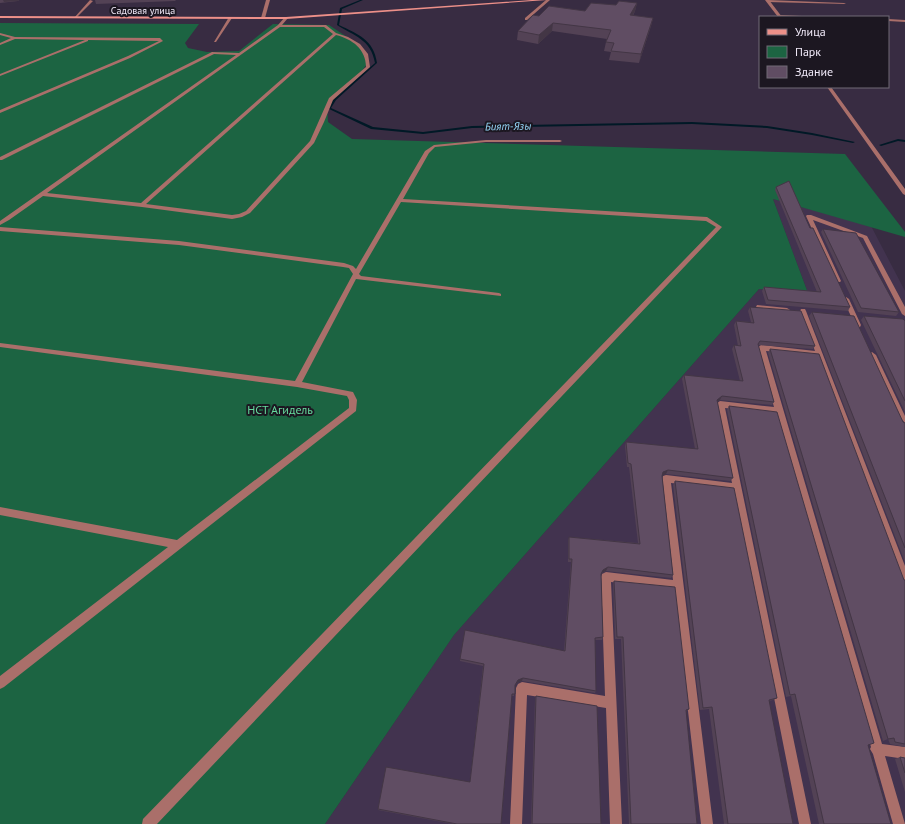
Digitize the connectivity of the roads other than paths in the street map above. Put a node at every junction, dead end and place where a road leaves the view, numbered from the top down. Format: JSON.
{"nodes":[{"id":1,"x":268,"y":0,"type":"edge"},
{"id":2,"x":547,"y":0,"type":"edge"},
{"id":3,"x":768,"y":0,"type":"edge"},
{"id":4,"x":90,"y":1,"type":"edge"},
{"id":5,"x":844,"y":4,"type":"dead end"},
{"id":6,"x":778,"y":16,"type":"edge"},
{"id":7,"x":0,"y":17,"type":"edge"},
{"id":8,"x":75,"y":17,"type":"junction"},
{"id":9,"x":230,"y":18,"type":"junction"},
{"id":10,"x":263,"y":18,"type":"junction"},
{"id":11,"x":286,"y":18,"type":"junction"},
{"id":12,"x":526,"y":19,"type":"dead end"},
{"id":13,"x":889,"y":20,"type":"edge"},
{"id":14,"x":905,"y":21,"type":"edge"},
{"id":15,"x":279,"y":26,"type":"junction"},
{"id":16,"x":0,"y":34,"type":"edge"},
{"id":17,"x":335,"y":34,"type":"junction"},
{"id":18,"x":16,"y":38,"type":"junction"},
{"id":19,"x":90,"y":39,"type":"junction"},
{"id":20,"x":215,"y":40,"type":"dead end"},
{"id":21,"x":0,"y":44,"type":"edge"},
{"id":22,"x":238,"y":54,"type":"junction"},
{"id":23,"x":0,"y":75,"type":"edge"},
{"id":24,"x":830,"y":88,"type":"edge"},
{"id":25,"x":0,"y":112,"type":"edge"},
{"id":26,"x":560,"y":141,"type":"dead end"},
{"id":27,"x":0,"y":159,"type":"edge"},
{"id":28,"x":905,"y":193,"type":"edge"},
{"id":29,"x":43,"y":194,"type":"junction"},
{"id":30,"x":399,"y":200,"type":"junction"},
{"id":31,"x":142,"y":205,"type":"junction"},
{"id":32,"x":0,"y":223,"type":"edge"},
{"id":33,"x":0,"y":228,"type":"edge"},
{"id":34,"x":356,"y":274,"type":"junction"},
{"id":35,"x":841,"y":288,"type":"edge"},
{"id":36,"x":499,"y":295,"type":"dead end"},
{"id":37,"x":844,"y":295,"type":"edge"},
{"id":38,"x":759,"y":307,"type":"edge"},
{"id":39,"x":905,"y":314,"type":"edge"},
{"id":40,"x":860,"y":330,"type":"edge"},
{"id":41,"x":0,"y":345,"type":"edge"},
{"id":42,"x":870,"y":350,"type":"edge"},
{"id":43,"x":819,"y":354,"type":"junction"},
{"id":44,"x":297,"y":384,"type":"junction"},
{"id":45,"x":779,"y":411,"type":"junction"},
{"id":46,"x":905,"y":425,"type":"edge"},
{"id":47,"x":736,"y":487,"type":"junction"},
{"id":48,"x":0,"y":511,"type":"edge"},
{"id":49,"x":179,"y":544,"type":"junction"},
{"id":50,"x":905,"y":579,"type":"edge"},
{"id":51,"x":679,"y":585,"type":"junction"},
{"id":52,"x":0,"y":683,"type":"edge"},
{"id":53,"x":611,"y":703,"type":"junction"},
{"id":54,"x":876,"y":749,"type":"junction"},
{"id":55,"x":905,"y":753,"type":"edge"},
{"id":56,"x":148,"y":824,"type":"edge"},
{"id":57,"x":516,"y":824,"type":"edge"},
{"id":58,"x":616,"y":824,"type":"edge"},
{"id":59,"x":707,"y":824,"type":"edge"},
{"id":60,"x":805,"y":824,"type":"edge"},
{"id":61,"x":899,"y":824,"type":"edge"}],
"edges":[{"from":1,"to":10,"type":"street"},
{"from":2,"to":11,"type":"main road","name":"Садовая улица"},
{"from":2,"to":12,"type":"street"},
{"from":3,"to":5,"type":"street"},
{"from":3,"to":6,"type":"street"},
{"from":4,"to":8,"type":"street"},
{"from":7,"to":8,"type":"main road","name":"Садовая улица"},
{"from":8,"to":9,"type":"main road","name":"Садовая улица"},
{"from":9,"to":10,"type":"main road","name":"Садовая улица"},
{"from":9,"to":20,"type":"street"},
{"from":10,"to":11,"type":"main road","name":"Садовая улица"},
{"from":11,"to":15,"type":"street"},
{"from":13,"to":14,"type":"street"},
{"from":15,"to":17,"type":"street"},
{"from":15,"to":22,"type":"street"},
{"from":16,"to":18,"type":"street"},
{"from":17,"to":31,"type":"street"},
{"from":17,"to":31,"type":"street"},
{"from":18,"to":19,"type":"street"},
{"from":18,"to":21,"type":"street"},
{"from":19,"to":23,"type":"street"},
{"from":19,"to":25,"type":"street"},
{"from":22,"to":27,"type":"street"},
{"from":22,"to":29,"type":"street"},
{"from":24,"to":28,"type":"street"},
{"from":26,"to":30,"type":"street"},
{"from":29,"to":31,"type":"street"},
{"from":29,"to":32,"type":"street"},
{"from":30,"to":34,"type":"street"},
{"from":30,"to":56,"type":"street"},
{"from":33,"to":34,"type":"street"},
{"from":34,"to":36,"type":"street"},
{"from":34,"to":44,"type":"street"},
{"from":35,"to":39,"type":"street"},
{"from":37,"to":40,"type":"street"},
{"from":38,"to":43,"type":"street"},
{"from":41,"to":44,"type":"street"},
{"from":42,"to":46,"type":"street"},
{"from":43,"to":45,"type":"street"},
{"from":43,"to":50,"type":"street"},
{"from":44,"to":49,"type":"street"},
{"from":45,"to":47,"type":"street"},
{"from":45,"to":54,"type":"street"},
{"from":47,"to":51,"type":"street"},
{"from":47,"to":60,"type":"street"},
{"from":48,"to":49,"type":"street"},
{"from":49,"to":52,"type":"street"},
{"from":51,"to":53,"type":"street"},
{"from":51,"to":59,"type":"street"},
{"from":53,"to":57,"type":"street"},
{"from":53,"to":58,"type":"street"},
{"from":54,"to":55,"type":"street"},
{"from":54,"to":61,"type":"street"}]}
